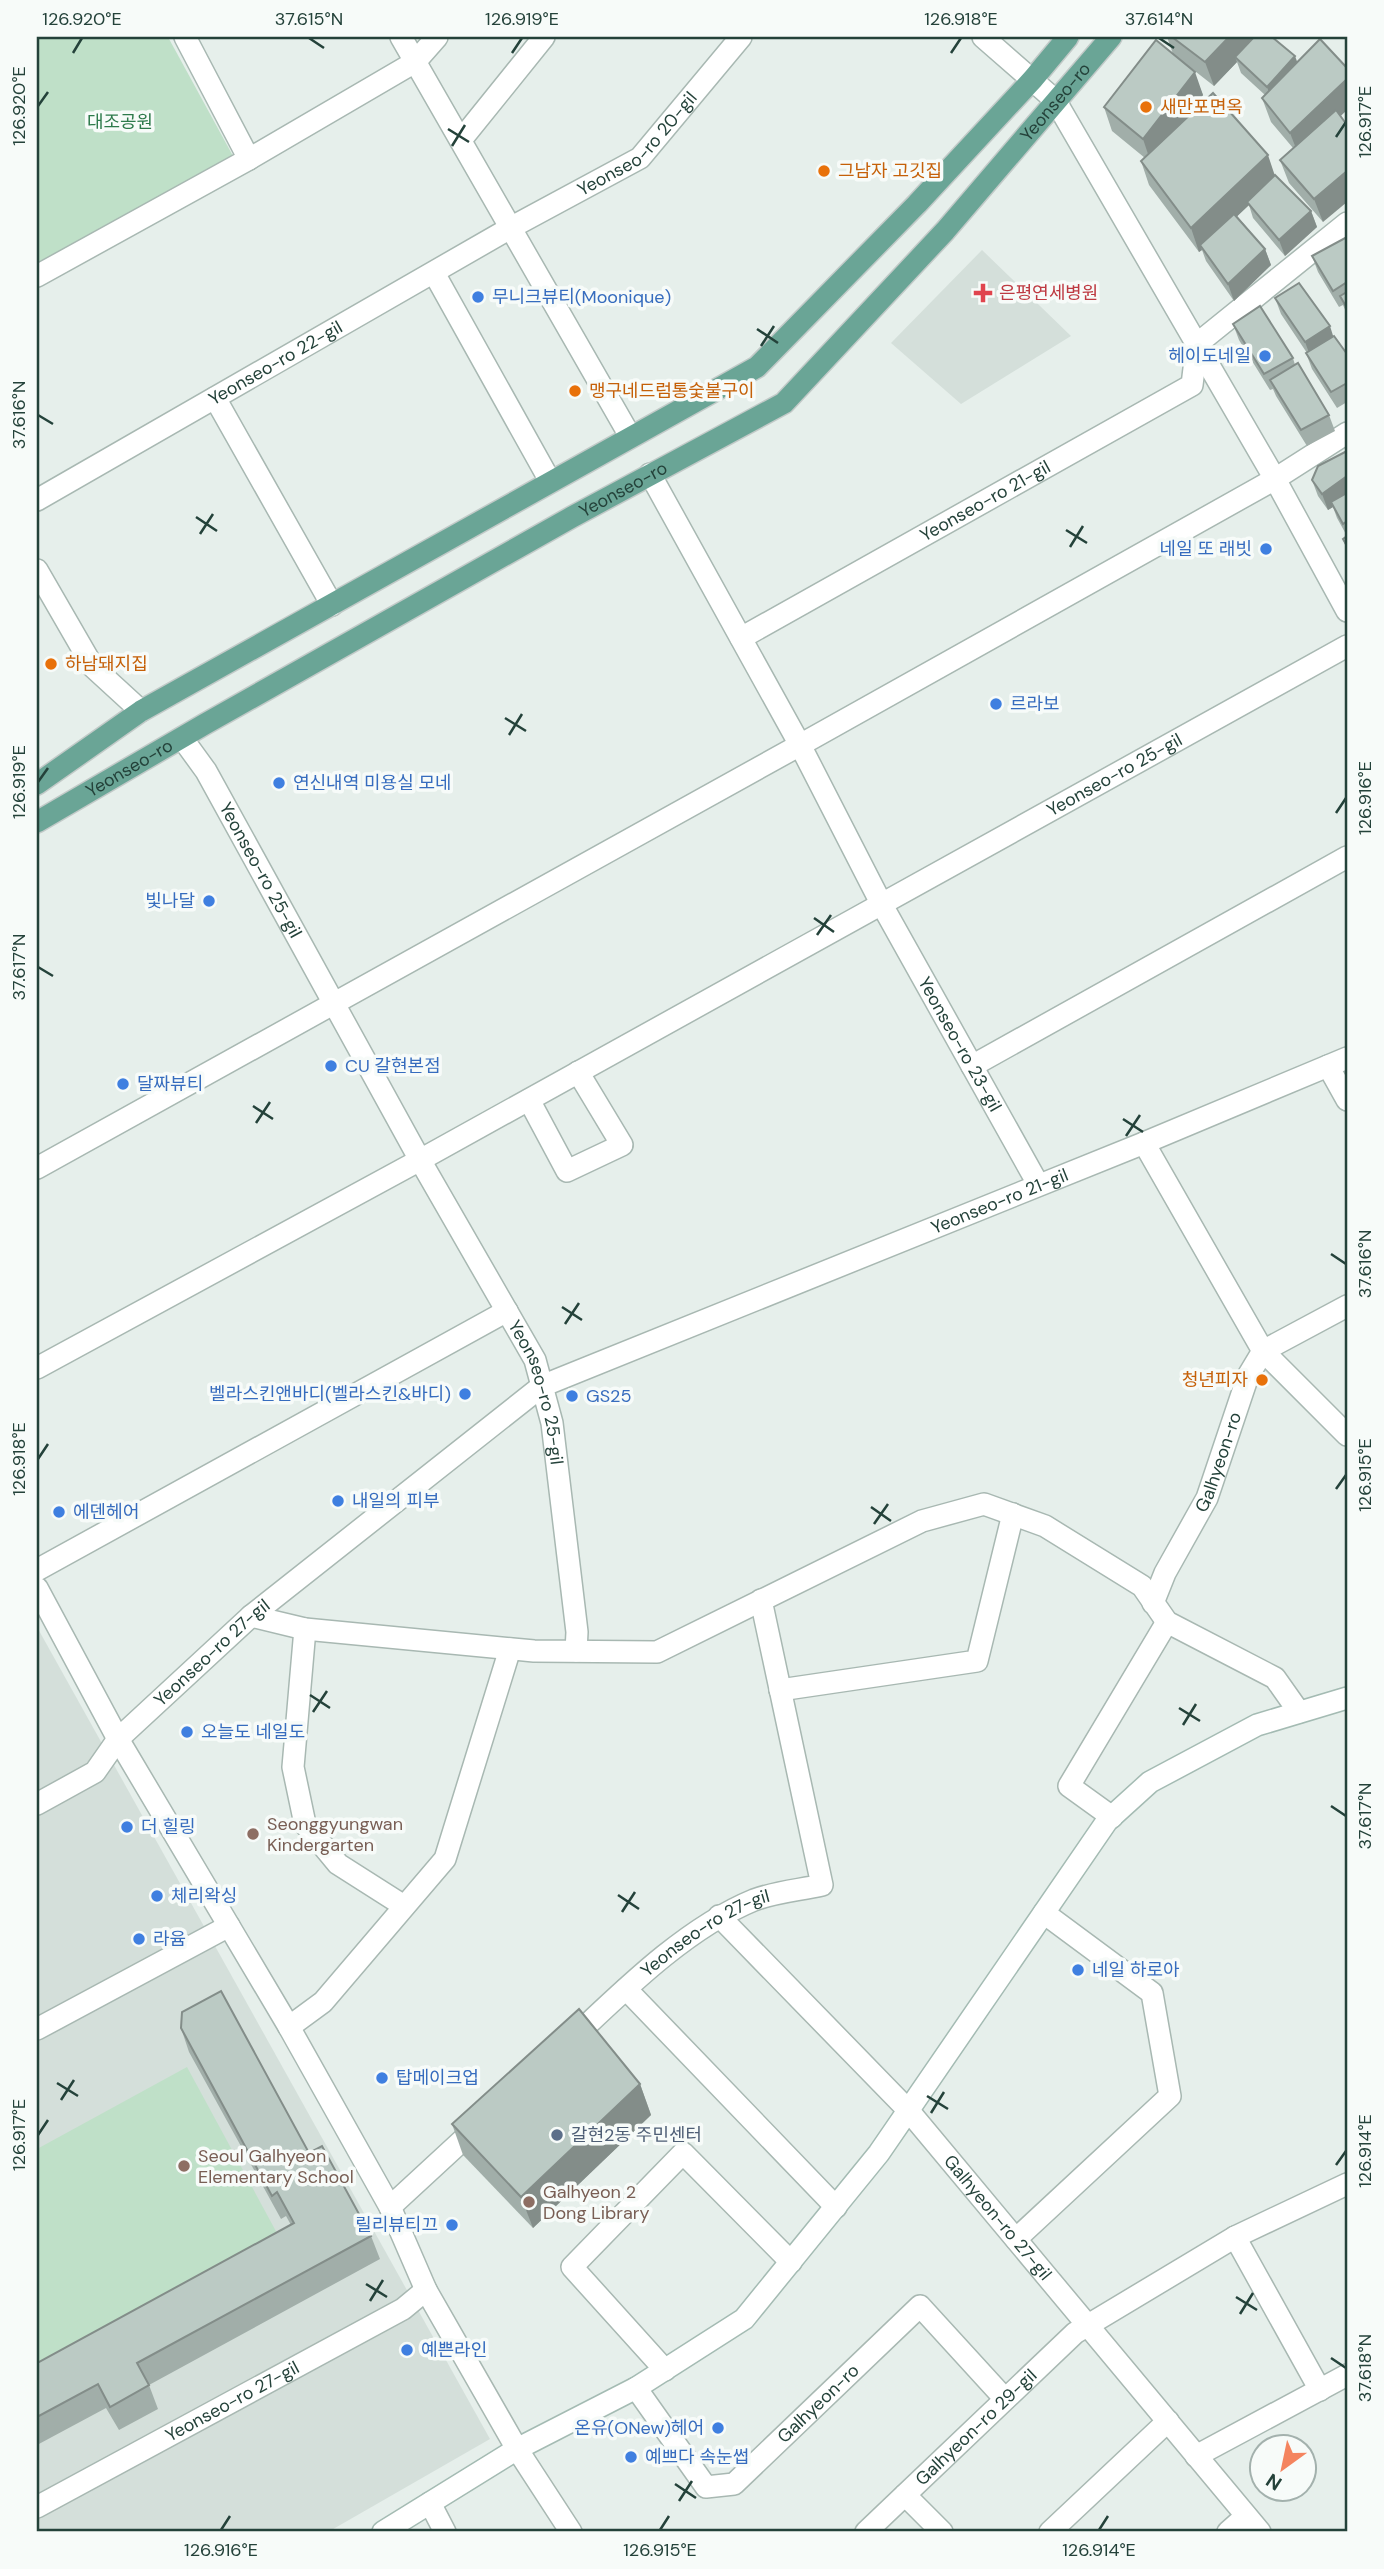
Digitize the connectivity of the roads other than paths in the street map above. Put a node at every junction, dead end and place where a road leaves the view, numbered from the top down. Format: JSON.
{"nodes":[{"id":1,"x":185,"y":37,"type":"edge"},
{"id":2,"x":401,"y":37,"type":"edge"},
{"id":3,"x":437,"y":37,"type":"edge"},
{"id":4,"x":544,"y":37,"type":"edge"},
{"id":5,"x":741,"y":37,"type":"edge"},
{"id":6,"x":983,"y":37,"type":"edge"},
{"id":7,"x":1068,"y":37,"type":"edge"},
{"id":8,"x":1111,"y":37,"type":"edge"},
{"id":9,"x":415,"y":62,"type":"junction"},
{"id":10,"x":1033,"y":79,"type":"junction"},
{"id":11,"x":1055,"y":100,"type":"junction"},
{"id":12,"x":461,"y":140,"type":"junction"},
{"id":13,"x":248,"y":159,"type":"junction"},
{"id":14,"x":1347,"y":223,"type":"edge"},
{"id":15,"x":512,"y":227,"type":"junction"},
{"id":16,"x":434,"y":273,"type":"junction"},
{"id":17,"x":37,"y":276,"type":"edge"},
{"id":18,"x":1197,"y":344,"type":"junction"},
{"id":19,"x":215,"y":398,"type":"junction"},
{"id":20,"x":1347,"y":433,"type":"edge"},
{"id":21,"x":630,"y":436,"type":"junction"},
{"id":22,"x":650,"y":474,"type":"junction"},
{"id":23,"x":1275,"y":479,"type":"junction"},
{"id":24,"x":550,"y":481,"type":"junction"},
{"id":25,"x":37,"y":500,"type":"edge"},
{"id":26,"x":37,"y":570,"type":"edge"},
{"id":27,"x":332,"y":604,"type":"junction"},
{"id":28,"x":1347,"y":611,"type":"edge"},
{"id":29,"x":741,"y":638,"type":"junction"},
{"id":30,"x":1347,"y":646,"type":"edge"},
{"id":31,"x":141,"y":711,"type":"junction"},
{"id":32,"x":183,"y":738,"type":"junction"},
{"id":33,"x":800,"y":745,"type":"junction"},
{"id":34,"x":37,"y":784,"type":"edge"},
{"id":35,"x":37,"y":821,"type":"edge"},
{"id":36,"x":1347,"y":857,"type":"edge"},
{"id":37,"x":882,"y":905,"type":"junction"},
{"id":38,"x":334,"y":1004,"type":"junction"},
{"id":39,"x":1338,"y":1062,"type":"edge"},
{"id":40,"x":972,"y":1066,"type":"junction"},
{"id":41,"x":578,"y":1072,"type":"junction"},
{"id":42,"x":529,"y":1100,"type":"junction"},
{"id":43,"x":1347,"y":1100,"type":"edge"},
{"id":44,"x":1144,"y":1143,"type":"junction"},
{"id":45,"x":420,"y":1160,"type":"junction"},
{"id":46,"x":37,"y":1168,"type":"edge"},
{"id":47,"x":1038,"y":1184,"type":"junction"},
{"id":48,"x":1347,"y":1306,"type":"edge"},
{"id":49,"x":507,"y":1311,"type":"junction"},
{"id":50,"x":1263,"y":1351,"type":"junction"},
{"id":51,"x":37,"y":1368,"type":"edge"},
{"id":52,"x":542,"y":1386,"type":"junction"},
{"id":53,"x":1347,"y":1435,"type":"edge"},
{"id":54,"x":1013,"y":1514,"type":"junction"},
{"id":55,"x":37,"y":1570,"type":"edge"},
{"id":56,"x":37,"y":1588,"type":"edge"},
{"id":57,"x":761,"y":1600,"type":"junction"},
{"id":58,"x":1153,"y":1602,"type":"junction"},
{"id":59,"x":251,"y":1616,"type":"junction"},
{"id":60,"x":1167,"y":1622,"type":"junction"},
{"id":61,"x":305,"y":1629,"type":"junction"},
{"id":62,"x":510,"y":1649,"type":"junction"},
{"id":63,"x":576,"y":1651,"type":"junction"},
{"id":64,"x":780,"y":1690,"type":"junction"},
{"id":65,"x":1347,"y":1698,"type":"edge"},
{"id":66,"x":1299,"y":1712,"type":"junction"},
{"id":67,"x":118,"y":1739,"type":"junction"},
{"id":68,"x":37,"y":1804,"type":"edge"},
{"id":69,"x":1112,"y":1816,"type":"junction"},
{"id":70,"x":404,"y":1906,"type":"junction"},
{"id":71,"x":1044,"y":1913,"type":"junction"},
{"id":72,"x":719,"y":1916,"type":"junction"},
{"id":73,"x":229,"y":1926,"type":"junction"},
{"id":74,"x":626,"y":1989,"type":"junction"},
{"id":75,"x":289,"y":2027,"type":"junction"},
{"id":76,"x":37,"y":2029,"type":"edge"},
{"id":77,"x":555,"y":2054,"type":"edge"},
{"id":78,"x":496,"y":2109,"type":"edge"},
{"id":79,"x":908,"y":2110,"type":"junction"},
{"id":80,"x":1347,"y":2184,"type":"edge"},
{"id":81,"x":390,"y":2207,"type":"junction"},
{"id":82,"x":836,"y":2207,"type":"junction"},
{"id":83,"x":1235,"y":2237,"type":"junction"},
{"id":84,"x":1016,"y":2239,"type":"junction"},
{"id":85,"x":791,"y":2262,"type":"junction"},
{"id":86,"x":426,"y":2290,"type":"junction"},
{"id":87,"x":1088,"y":2325,"type":"junction"},
{"id":88,"x":665,"y":2370,"type":"junction"},
{"id":89,"x":1347,"y":2375,"type":"edge"},
{"id":90,"x":636,"y":2388,"type":"junction"},
{"id":91,"x":1320,"y":2390,"type":"junction"},
{"id":92,"x":1005,"y":2399,"type":"junction"},
{"id":93,"x":1168,"y":2421,"type":"junction"},
{"id":94,"x":517,"y":2449,"type":"junction"},
{"id":95,"x":1196,"y":2456,"type":"junction"},
{"id":96,"x":905,"y":2495,"type":"junction"},
{"id":97,"x":430,"y":2504,"type":"junction"},
{"id":98,"x":37,"y":2507,"type":"edge"},
{"id":99,"x":1246,"y":2516,"type":"junction"},
{"id":100,"x":383,"y":2532,"type":"edge"},
{"id":101,"x":445,"y":2532,"type":"edge"},
{"id":102,"x":572,"y":2532,"type":"edge"},
{"id":103,"x":866,"y":2532,"type":"edge"},
{"id":104,"x":942,"y":2532,"type":"edge"},
{"id":105,"x":1050,"y":2532,"type":"edge"},
{"id":106,"x":1228,"y":2532,"type":"edge"},
{"id":107,"x":1260,"y":2532,"type":"edge"}],
"edges":[{"from":1,"to":13,"type":"street"},
{"from":2,"to":9,"type":"street"},
{"from":3,"to":9,"type":"street"},
{"from":4,"to":12,"type":"street"},
{"from":5,"to":15,"type":"street","name":"Yeonseo-ro 20-gil"},
{"from":6,"to":10,"type":"street"},
{"from":7,"to":10,"type":"main road","name":"Yeonseo-ro"},
{"from":8,"to":11,"type":"main road","name":"Yeonseo-ro"},
{"from":9,"to":12,"type":"street"},
{"from":9,"to":13,"type":"street"},
{"from":10,"to":11,"type":"street"},
{"from":10,"to":21,"type":"main road","name":"Yeonseo-ro"},
{"from":11,"to":18,"type":"street"},
{"from":11,"to":22,"type":"main road","name":"Yeonseo-ro"},
{"from":12,"to":15,"type":"street"},
{"from":13,"to":17,"type":"street"},
{"from":14,"to":18,"type":"street"},
{"from":15,"to":16,"type":"street","name":"Yeonseo-ro 22-gil"},
{"from":15,"to":21,"type":"street"},
{"from":16,"to":19,"type":"street","name":"Yeonseo-ro 22-gil"},
{"from":16,"to":24,"type":"street"},
{"from":18,"to":23,"type":"street"},
{"from":18,"to":29,"type":"street","name":"Yeonseo-ro 21-gil"},
{"from":19,"to":25,"type":"street","name":"Yeonseo-ro 22-gil"},
{"from":19,"to":27,"type":"street"},
{"from":20,"to":23,"type":"street"},
{"from":21,"to":24,"type":"main road","name":"Yeonseo-ro"},
{"from":22,"to":29,"type":"street","name":"Yeonseo-ro 23-gil"},
{"from":22,"to":32,"type":"main road","name":"Yeonseo-ro"},
{"from":23,"to":28,"type":"street"},
{"from":23,"to":33,"type":"street"},
{"from":24,"to":27,"type":"main road","name":"Yeonseo-ro"},
{"from":26,"to":31,"type":"street"},
{"from":27,"to":31,"type":"main road","name":"Yeonseo-ro"},
{"from":29,"to":33,"type":"street","name":"Yeonseo-ro 23-gil"},
{"from":30,"to":37,"type":"street","name":"Yeonseo-ro 25-gil"},
{"from":31,"to":34,"type":"main road","name":"Yeonseo-ro"},
{"from":32,"to":35,"type":"main road","name":"Yeonseo-ro"},
{"from":32,"to":38,"type":"street","name":"Yeonseo-ro 25-gil"},
{"from":33,"to":37,"type":"street","name":"Yeonseo-ro 23-gil"},
{"from":33,"to":38,"type":"street"},
{"from":36,"to":40,"type":"street"},
{"from":37,"to":40,"type":"street","name":"Yeonseo-ro 23-gil"},
{"from":37,"to":41,"type":"street"},
{"from":38,"to":45,"type":"street","name":"Yeonseo-ro 25-gil"},
{"from":38,"to":46,"type":"street"},
{"from":39,"to":43,"type":"street"},
{"from":39,"to":44,"type":"street"},
{"from":40,"to":47,"type":"street","name":"Yeonseo-ro 23-gil"},
{"from":41,"to":42,"type":"street"},
{"from":41,"to":42,"type":"street"},
{"from":42,"to":45,"type":"street"},
{"from":44,"to":47,"type":"street","name":"Yeonseo-ro 21-gil"},
{"from":44,"to":50,"type":"street"},
{"from":45,"to":49,"type":"street","name":"Yeonseo-ro 25-gil"},
{"from":45,"to":51,"type":"street"},
{"from":47,"to":52,"type":"street","name":"Yeonseo-ro 21-gil"},
{"from":48,"to":50,"type":"street"},
{"from":49,"to":52,"type":"street","name":"Yeonseo-ro 25-gil"},
{"from":49,"to":55,"type":"street"},
{"from":50,"to":53,"type":"street"},
{"from":50,"to":58,"type":"street","name":"Galhyeon-ro"},
{"from":52,"to":59,"type":"street","name":"Yeonseo-ro 27-gil"},
{"from":52,"to":63,"type":"street","name":"Yeonseo-ro 25-gil"},
{"from":54,"to":57,"type":"street"},
{"from":54,"to":58,"type":"street"},
{"from":54,"to":64,"type":"street"},
{"from":56,"to":67,"type":"street"},
{"from":57,"to":63,"type":"street"},
{"from":57,"to":64,"type":"street","name":"Yeonseo-ro 27-gil"},
{"from":58,"to":60,"type":"street"},
{"from":59,"to":61,"type":"street"},
{"from":59,"to":67,"type":"street","name":"Yeonseo-ro 27-gil"},
{"from":60,"to":66,"type":"street"},
{"from":60,"to":69,"type":"street"},
{"from":61,"to":62,"type":"street"},
{"from":61,"to":70,"type":"street"},
{"from":62,"to":63,"type":"street"},
{"from":62,"to":70,"type":"street"},
{"from":64,"to":72,"type":"street","name":"Yeonseo-ro 27-gil"},
{"from":65,"to":66,"type":"street"},
{"from":66,"to":69,"type":"street"},
{"from":67,"to":68,"type":"street","name":"Yeonseo-ro 27-gil"},
{"from":67,"to":73,"type":"street"},
{"from":69,"to":71,"type":"street"},
{"from":70,"to":75,"type":"street"},
{"from":71,"to":79,"type":"street"},
{"from":71,"to":84,"type":"street"},
{"from":72,"to":74,"type":"street","name":"Yeonseo-ro 27-gil"},
{"from":72,"to":79,"type":"street"},
{"from":73,"to":75,"type":"street"},
{"from":73,"to":76,"type":"street"},
{"from":74,"to":77,"type":"street","name":"Yeonseo-ro 27-gil"},
{"from":74,"to":82,"type":"street"},
{"from":75,"to":81,"type":"street"},
{"from":78,"to":81,"type":"street"},
{"from":79,"to":82,"type":"street"},
{"from":79,"to":84,"type":"street","name":"Galhyeon-ro 27-gil"},
{"from":80,"to":83,"type":"street"},
{"from":81,"to":86,"type":"street"},
{"from":82,"to":85,"type":"street"},
{"from":83,"to":87,"type":"street"},
{"from":83,"to":91,"type":"street"},
{"from":84,"to":87,"type":"street","name":"Galhyeon-ro 27-gil"},
{"from":85,"to":88,"type":"street"},
{"from":85,"to":88,"type":"street"},
{"from":86,"to":94,"type":"street"},
{"from":86,"to":98,"type":"street","name":"Yeonseo-ro 27-gil"},
{"from":87,"to":92,"type":"street","name":"Galhyeon-ro 29-gil"},
{"from":87,"to":93,"type":"street","name":"Galhyeon-ro 27-gil"},
{"from":88,"to":90,"type":"street"},
{"from":89,"to":91,"type":"street"},
{"from":90,"to":92,"type":"street","name":"Galhyeon-ro"},
{"from":90,"to":94,"type":"street"},
{"from":91,"to":95,"type":"street"},
{"from":92,"to":96,"type":"street","name":"Galhyeon-ro 29-gil"},
{"from":93,"to":95,"type":"street","name":"Galhyeon-ro 27-gil"},
{"from":93,"to":105,"type":"street"},
{"from":94,"to":97,"type":"street"},
{"from":94,"to":102,"type":"street"},
{"from":95,"to":99,"type":"street","name":"Galhyeon-ro 27-gil"},
{"from":96,"to":103,"type":"street","name":"Galhyeon-ro 29-gil"},
{"from":96,"to":104,"type":"street"},
{"from":97,"to":100,"type":"street"},
{"from":97,"to":101,"type":"street"},
{"from":99,"to":106,"type":"street"},
{"from":99,"to":107,"type":"street","name":"Galhyeon-ro 27-gil"}]}
